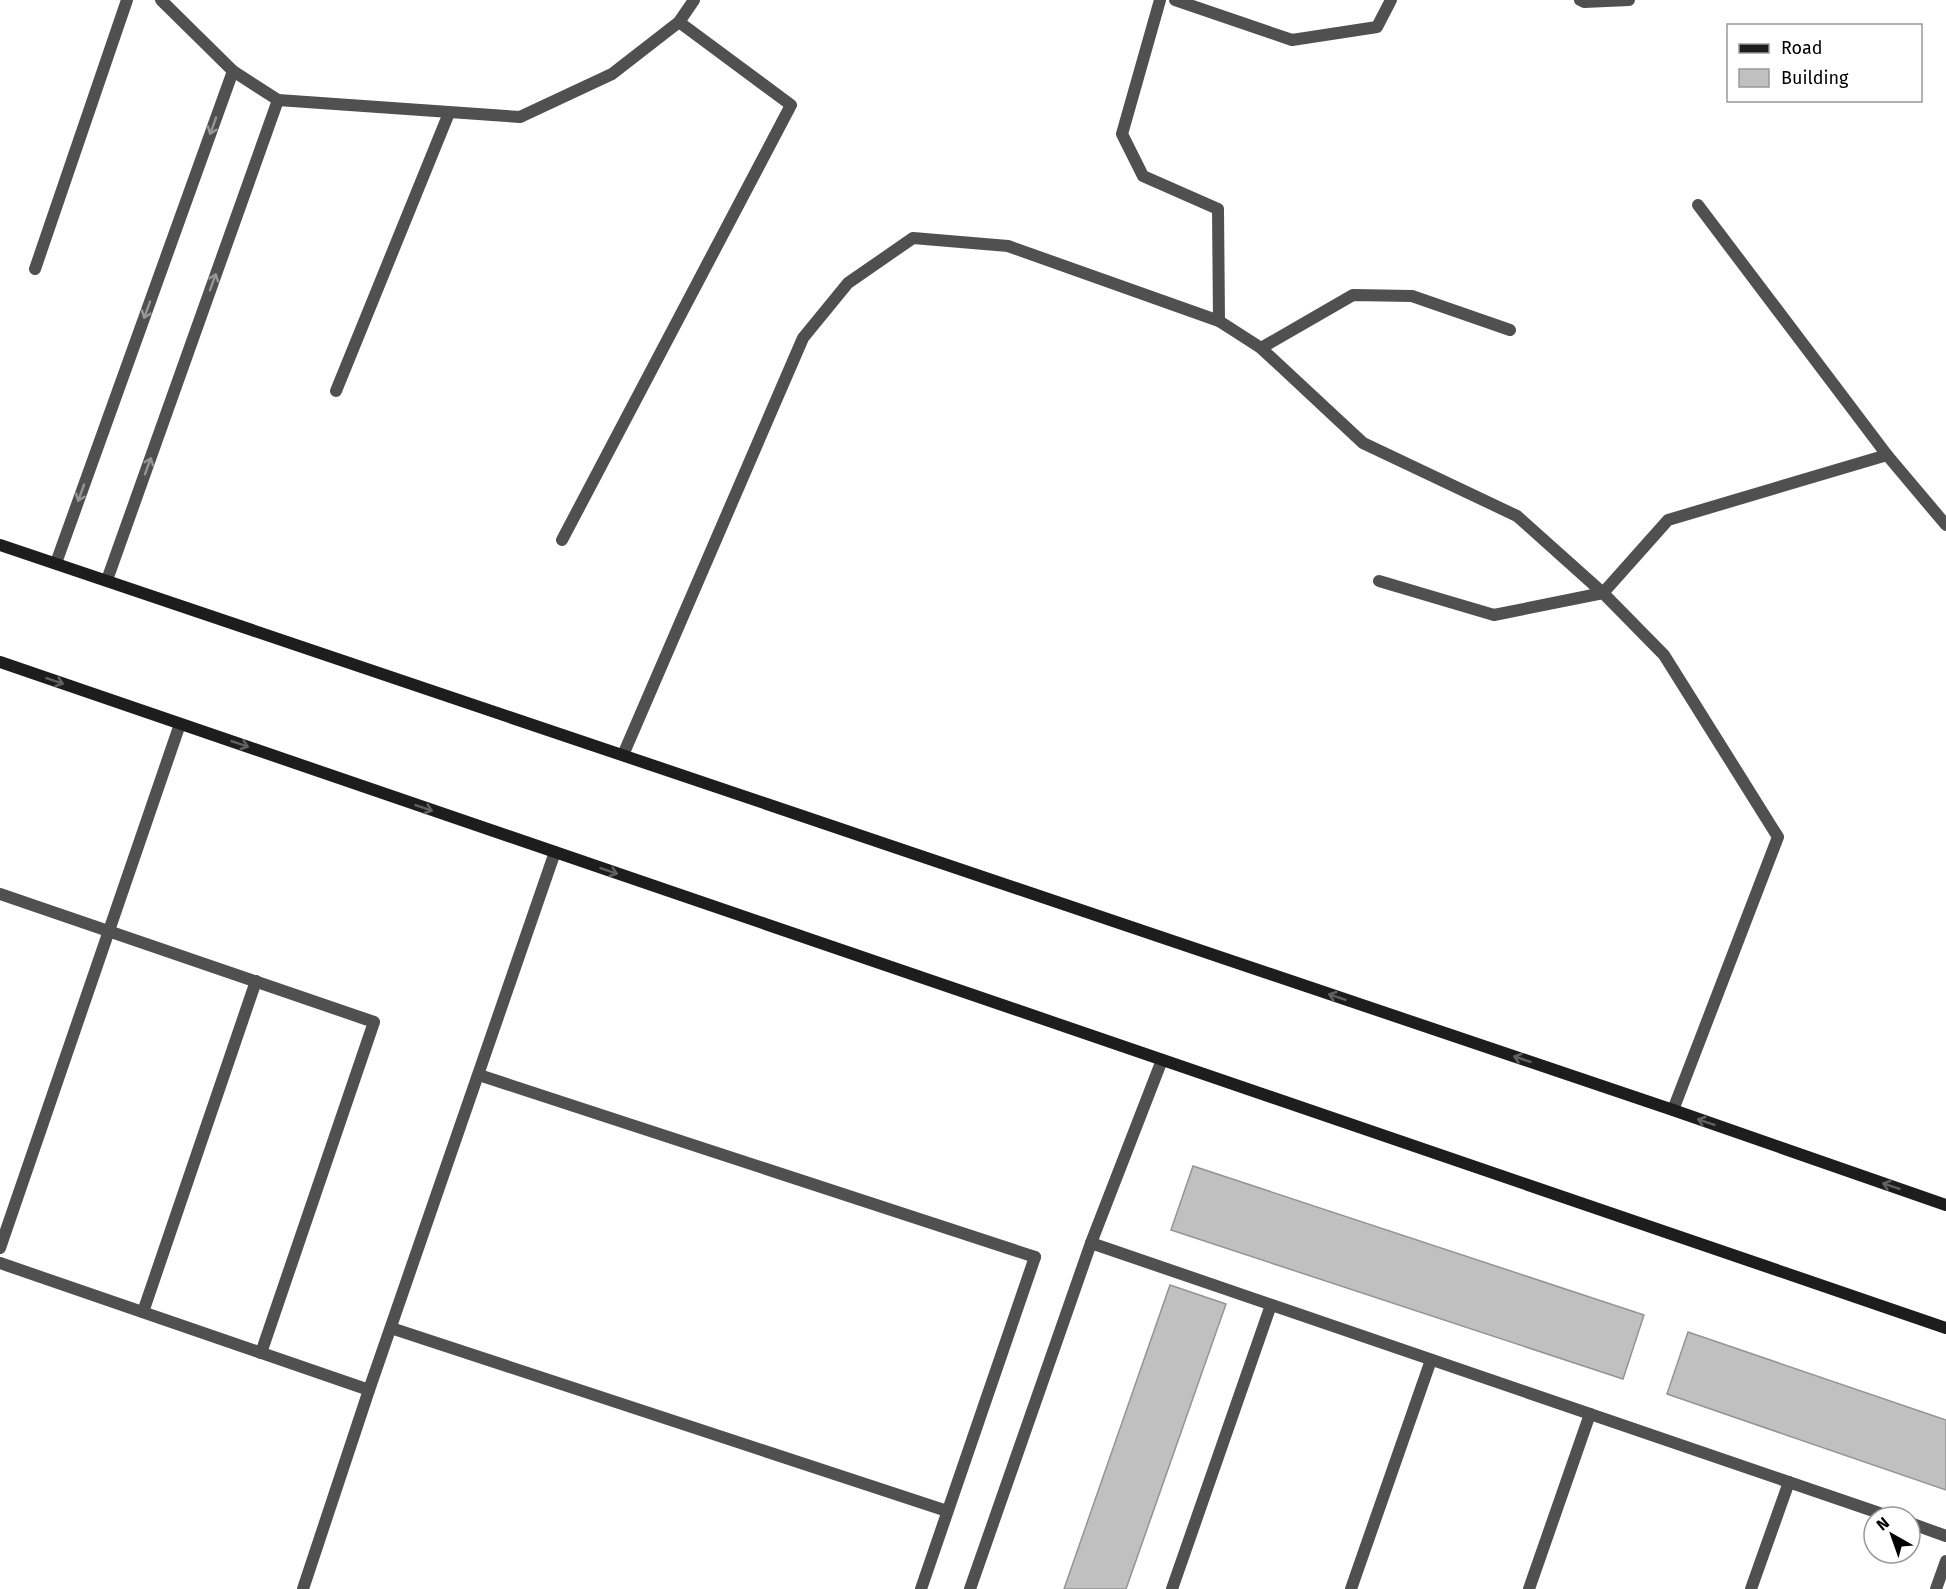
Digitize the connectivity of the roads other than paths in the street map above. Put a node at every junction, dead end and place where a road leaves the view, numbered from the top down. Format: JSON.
{"nodes":[{"id":1,"x":127,"y":0,"type":"edge"},
{"id":2,"x":161,"y":0,"type":"edge"},
{"id":3,"x":694,"y":0,"type":"edge"},
{"id":4,"x":1160,"y":0,"type":"edge"},
{"id":5,"x":1174,"y":0,"type":"edge"},
{"id":6,"x":1391,"y":0,"type":"edge"},
{"id":7,"x":1581,"y":0,"type":"edge"},
{"id":8,"x":1629,"y":0,"type":"edge"},
{"id":9,"x":680,"y":22,"type":"junction"},
{"id":10,"x":233,"y":71,"type":"junction"},
{"id":11,"x":278,"y":100,"type":"junction"},
{"id":12,"x":449,"y":113,"type":"junction"},
{"id":13,"x":1698,"y":205,"type":"dead end"},
{"id":14,"x":35,"y":269,"type":"dead end"},
{"id":15,"x":1220,"y":321,"type":"junction"},
{"id":16,"x":1510,"y":330,"type":"dead end"},
{"id":17,"x":1261,"y":348,"type":"junction"},
{"id":18,"x":336,"y":391,"type":"dead end"},
{"id":19,"x":1887,"y":454,"type":"junction"},
{"id":20,"x":1946,"y":525,"type":"edge"},
{"id":21,"x":562,"y":540,"type":"dead end"},
{"id":22,"x":0,"y":545,"type":"edge"},
{"id":23,"x":56,"y":563,"type":"junction"},
{"id":24,"x":107,"y":580,"type":"junction"},
{"id":25,"x":1379,"y":581,"type":"dead end"},
{"id":26,"x":1603,"y":593,"type":"junction"},
{"id":27,"x":0,"y":662,"type":"edge"},
{"id":28,"x":180,"y":724,"type":"junction"},
{"id":29,"x":623,"y":755,"type":"junction"},
{"id":30,"x":555,"y":852,"type":"junction"},
{"id":31,"x":0,"y":894,"type":"edge"},
{"id":32,"x":109,"y":930,"type":"junction"},
{"id":33,"x":256,"y":981,"type":"junction"},
{"id":34,"x":1162,"y":1060,"type":"junction"},
{"id":35,"x":478,"y":1075,"type":"junction"},
{"id":36,"x":1674,"y":1110,"type":"junction"},
{"id":37,"x":1946,"y":1205,"type":"edge"},
{"id":38,"x":1091,"y":1243,"type":"junction"},
{"id":39,"x":0,"y":1248,"type":"edge"},
{"id":40,"x":0,"y":1263,"type":"edge"},
{"id":41,"x":1271,"y":1305,"type":"junction"},
{"id":42,"x":143,"y":1312,"type":"junction"},
{"id":43,"x":391,"y":1328,"type":"junction"},
{"id":44,"x":1946,"y":1328,"type":"edge"},
{"id":45,"x":261,"y":1353,"type":"junction"},
{"id":46,"x":1431,"y":1359,"type":"junction"},
{"id":47,"x":369,"y":1390,"type":"junction"},
{"id":48,"x":1590,"y":1414,"type":"junction"},
{"id":49,"x":1788,"y":1482,"type":"junction"},
{"id":50,"x":1862,"y":1507,"type":"edge"},
{"id":51,"x":947,"y":1511,"type":"junction"},
{"id":52,"x":1922,"y":1528,"type":"edge"},
{"id":53,"x":1946,"y":1536,"type":"edge"},
{"id":54,"x":1946,"y":1561,"type":"edge"},
{"id":55,"x":305,"y":1588,"type":"edge"},
{"id":56,"x":921,"y":1589,"type":"edge"},
{"id":57,"x":970,"y":1589,"type":"edge"},
{"id":58,"x":1172,"y":1589,"type":"edge"},
{"id":59,"x":1351,"y":1589,"type":"edge"},
{"id":60,"x":1529,"y":1589,"type":"edge"},
{"id":61,"x":1751,"y":1589,"type":"edge"},
{"id":62,"x":1936,"y":1589,"type":"edge"}],
"edges":[{"from":1,"to":14,"type":"street"},
{"from":2,"to":10,"type":"street"},
{"from":3,"to":9,"type":"street"},
{"from":4,"to":15,"type":"street"},
{"from":5,"to":6,"type":"street"},
{"from":7,"to":8,"type":"street"},
{"from":9,"to":12,"type":"street"},
{"from":9,"to":21,"type":"street"},
{"from":10,"to":11,"type":"street"},
{"from":10,"to":23,"type":"street","one_way":true},
{"from":11,"to":12,"type":"street"},
{"from":24,"to":11,"type":"street","one_way":true},
{"from":12,"to":18,"type":"street"},
{"from":13,"to":19,"type":"street"},
{"from":15,"to":17,"type":"street"},
{"from":15,"to":29,"type":"street"},
{"from":16,"to":17,"type":"street"},
{"from":17,"to":26,"type":"street"},
{"from":19,"to":20,"type":"street"},
{"from":19,"to":26,"type":"street"},
{"from":22,"to":23,"type":"main road"},
{"from":23,"to":24,"type":"main road"},
{"from":24,"to":29,"type":"main road"},
{"from":25,"to":26,"type":"street"},
{"from":26,"to":36,"type":"street"},
{"from":27,"to":28,"type":"main road","one_way":true},
{"from":28,"to":30,"type":"main road","one_way":true},
{"from":28,"to":32,"type":"street"},
{"from":36,"to":29,"type":"main road","one_way":true},
{"from":30,"to":34,"type":"main road","one_way":true},
{"from":30,"to":35,"type":"street"},
{"from":31,"to":32,"type":"street"},
{"from":32,"to":33,"type":"street"},
{"from":32,"to":39,"type":"street"},
{"from":33,"to":42,"type":"street"},
{"from":33,"to":45,"type":"street"},
{"from":34,"to":38,"type":"street"},
{"from":34,"to":44,"type":"main road"},
{"from":35,"to":43,"type":"street"},
{"from":35,"to":51,"type":"street"},
{"from":37,"to":36,"type":"main road","one_way":true},
{"from":38,"to":41,"type":"street"},
{"from":38,"to":57,"type":"street"},
{"from":40,"to":42,"type":"street"},
{"from":41,"to":46,"type":"street"},
{"from":41,"to":58,"type":"street"},
{"from":42,"to":45,"type":"street"},
{"from":43,"to":47,"type":"street"},
{"from":43,"to":51,"type":"street"},
{"from":45,"to":47,"type":"street"},
{"from":46,"to":48,"type":"street"},
{"from":46,"to":59,"type":"street"},
{"from":47,"to":55,"type":"street"},
{"from":48,"to":49,"type":"street"},
{"from":48,"to":60,"type":"street"},
{"from":49,"to":50,"type":"street"},
{"from":49,"to":61,"type":"street"},
{"from":51,"to":56,"type":"street"},
{"from":52,"to":53,"type":"street"},
{"from":54,"to":62,"type":"street"}]}
